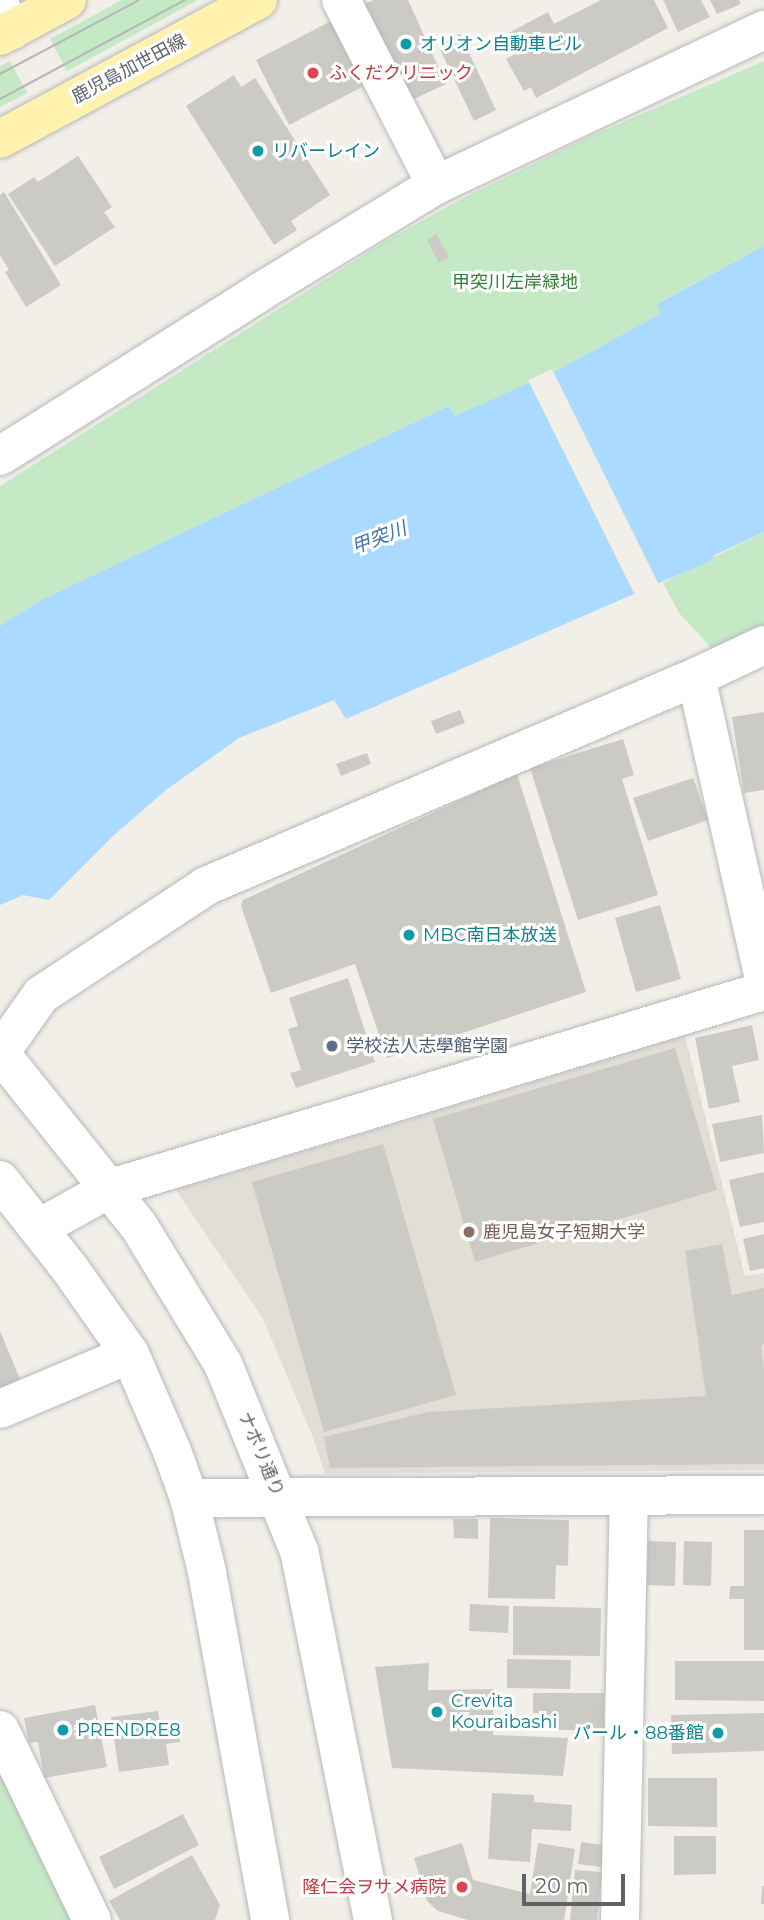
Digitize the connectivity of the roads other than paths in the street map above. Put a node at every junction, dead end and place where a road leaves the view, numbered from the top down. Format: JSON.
{"nodes":[{"id":1,"x":67,"y":0,"type":"edge"},
{"id":2,"x":258,"y":0,"type":"edge"},
{"id":3,"x":341,"y":0,"type":"edge"},
{"id":4,"x":4,"y":24,"type":"edge"},
{"id":5,"x":764,"y":30,"type":"edge"},
{"id":6,"x":0,"y":139,"type":"edge"},
{"id":7,"x":436,"y":185,"type":"junction"},
{"id":8,"x":0,"y":456,"type":"edge"},
{"id":9,"x":764,"y":645,"type":"edge"},
{"id":10,"x":696,"y":677,"type":"junction"},
{"id":11,"x":764,"y":979,"type":"edge"},
{"id":12,"x":764,"y":991,"type":"edge"},
{"id":13,"x":0,"y":1053,"type":"edge"},
{"id":14,"x":0,"y":1180,"type":"edge"},
{"id":15,"x":111,"y":1188,"type":"junction"},
{"id":16,"x":39,"y":1228,"type":"junction"},
{"id":17,"x":130,"y":1354,"type":"junction"},
{"id":18,"x":0,"y":1409,"type":"edge"},
{"id":19,"x":764,"y":1495,"type":"edge"},
{"id":20,"x":279,"y":1496,"type":"junction"},
{"id":21,"x":189,"y":1498,"type":"junction"},
{"id":22,"x":629,"y":1498,"type":"junction"},
{"id":23,"x":0,"y":1730,"type":"edge"},
{"id":24,"x":92,"y":1920,"type":"edge"},
{"id":25,"x":270,"y":1920,"type":"edge"},
{"id":26,"x":373,"y":1920,"type":"edge"},
{"id":27,"x":620,"y":1920,"type":"edge"}],
"edges":[{"from":1,"to":4,"type":"main road"},
{"from":2,"to":6,"type":"main road","name":"鹿児島加世田線"},
{"from":3,"to":7,"type":"street"},
{"from":5,"to":7,"type":"street"},
{"from":7,"to":8,"type":"street"},
{"from":9,"to":10,"type":"street"},
{"from":10,"to":11,"type":"street"},
{"from":10,"to":13,"type":"street"},
{"from":12,"to":15,"type":"street"},
{"from":13,"to":15,"type":"street","name":"ナポリ通り"},
{"from":14,"to":16,"type":"street"},
{"from":15,"to":16,"type":"street"},
{"from":15,"to":20,"type":"street","name":"ナポリ通り"},
{"from":16,"to":17,"type":"street"},
{"from":17,"to":18,"type":"street"},
{"from":17,"to":21,"type":"street"},
{"from":19,"to":22,"type":"street"},
{"from":20,"to":21,"type":"street"},
{"from":20,"to":22,"type":"street"},
{"from":20,"to":26,"type":"street","name":"ナポリ通り"},
{"from":21,"to":25,"type":"street"},
{"from":22,"to":27,"type":"street"},
{"from":23,"to":24,"type":"street"}]}
